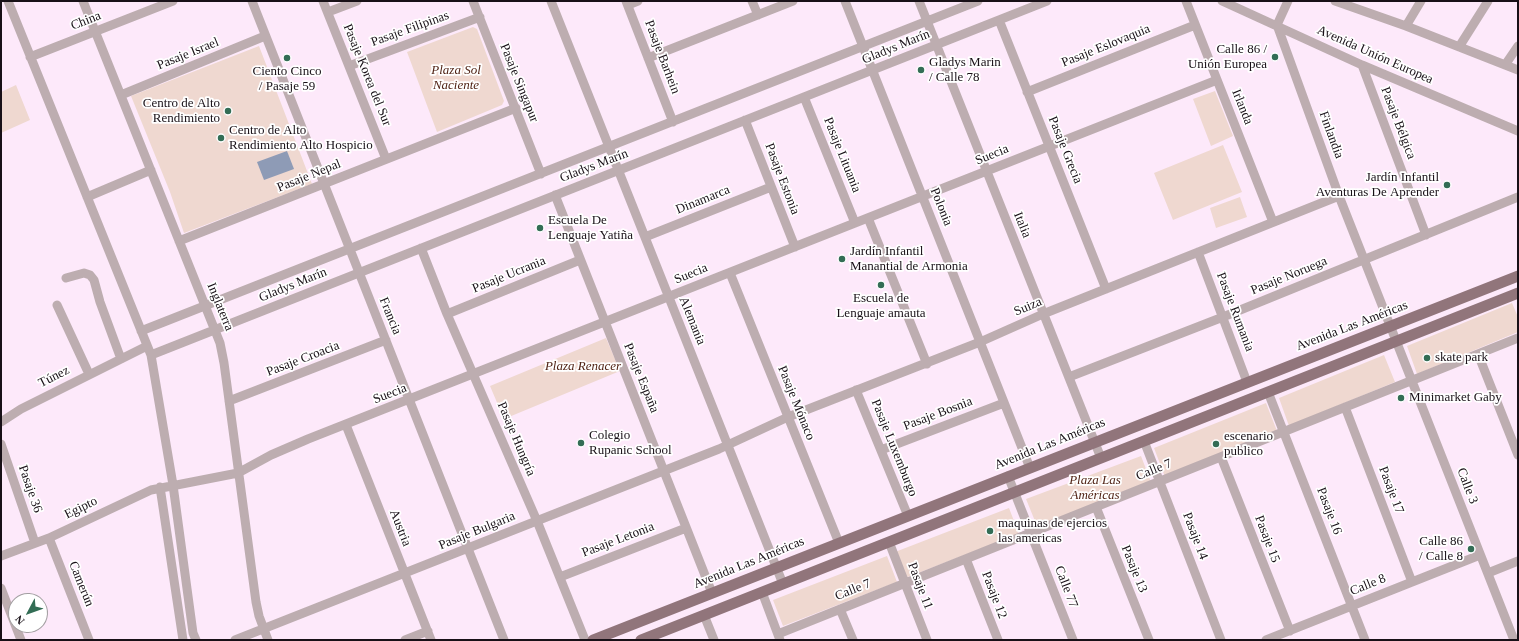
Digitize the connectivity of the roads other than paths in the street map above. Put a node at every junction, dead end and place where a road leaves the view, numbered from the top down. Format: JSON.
{"nodes":[{"id":1,"x":8,"y":1,"type":"edge"},
{"id":2,"x":83,"y":1,"type":"edge"},
{"id":3,"x":173,"y":1,"type":"edge"},
{"id":4,"x":252,"y":1,"type":"edge"},
{"id":5,"x":323,"y":1,"type":"edge"},
{"id":6,"x":357,"y":1,"type":"edge"},
{"id":7,"x":473,"y":1,"type":"edge"},
{"id":8,"x":551,"y":1,"type":"edge"},
{"id":9,"x":638,"y":1,"type":"edge"},
{"id":10,"x":752,"y":1,"type":"edge"},
{"id":11,"x":793,"y":1,"type":"edge"},
{"id":12,"x":845,"y":1,"type":"edge"},
{"id":13,"x":918,"y":1,"type":"edge"},
{"id":14,"x":978,"y":1,"type":"edge"},
{"id":15,"x":1048,"y":1,"type":"edge"},
{"id":16,"x":1186,"y":1,"type":"edge"},
{"id":17,"x":1222,"y":1,"type":"edge"},
{"id":18,"x":1288,"y":1,"type":"edge"},
{"id":19,"x":1334,"y":1,"type":"edge"},
{"id":20,"x":1421,"y":1,"type":"edge"},
{"id":21,"x":1488,"y":1,"type":"edge"},
{"id":22,"x":627,"y":3,"type":"edge"},
{"id":23,"x":1353,"y":4,"type":"edge"},
{"id":24,"x":328,"y":12,"type":"junction"},
{"id":25,"x":758,"y":15,"type":"junction"},
{"id":26,"x":480,"y":17,"type":"junction"},
{"id":27,"x":998,"y":20,"type":"junction"},
{"id":28,"x":927,"y":22,"type":"junction"},
{"id":29,"x":1195,"y":25,"type":"junction"},
{"id":30,"x":1277,"y":25,"type":"junction"},
{"id":31,"x":1406,"y":26,"type":"junction"},
{"id":32,"x":95,"y":32,"type":"junction"},
{"id":33,"x":266,"y":36,"type":"junction"},
{"id":34,"x":936,"y":45,"type":"junction"},
{"id":35,"x":1518,"y":46,"type":"edge"},
{"id":36,"x":863,"y":47,"type":"junction"},
{"id":37,"x":1458,"y":47,"type":"junction"},
{"id":38,"x":30,"y":57,"type":"junction"},
{"id":39,"x":648,"y":58,"type":"junction"},
{"id":40,"x":1362,"y":65,"type":"junction"},
{"id":41,"x":1505,"y":65,"type":"junction"},
{"id":42,"x":349,"y":66,"type":"junction"},
{"id":43,"x":872,"y":70,"type":"junction"},
{"id":44,"x":1518,"y":70,"type":"edge"},
{"id":45,"x":1217,"y":80,"type":"junction"},
{"id":46,"x":1027,"y":92,"type":"junction"},
{"id":47,"x":121,"y":95,"type":"junction"},
{"id":48,"x":804,"y":97,"type":"junction"},
{"id":49,"x":516,"y":108,"type":"junction"},
{"id":50,"x":745,"y":120,"type":"junction"},
{"id":51,"x":673,"y":122,"type":"junction"},
{"id":52,"x":1518,"y":131,"type":"edge"},
{"id":53,"x":1049,"y":146,"type":"junction"},
{"id":54,"x":609,"y":147,"type":"junction"},
{"id":55,"x":386,"y":160,"type":"junction"},
{"id":56,"x":151,"y":170,"type":"junction"},
{"id":57,"x":618,"y":170,"type":"junction"},
{"id":58,"x":986,"y":171,"type":"junction"},
{"id":59,"x":541,"y":174,"type":"junction"},
{"id":60,"x":324,"y":184,"type":"junction"},
{"id":61,"x":772,"y":187,"type":"junction"},
{"id":62,"x":555,"y":195,"type":"junction"},
{"id":63,"x":87,"y":196,"type":"junction"},
{"id":64,"x":1339,"y":196,"type":"junction"},
{"id":65,"x":922,"y":197,"type":"junction"},
{"id":66,"x":1518,"y":198,"type":"edge"},
{"id":67,"x":868,"y":218,"type":"junction"},
{"id":68,"x":1274,"y":222,"type":"junction"},
{"id":69,"x":855,"y":223,"type":"junction"},
{"id":70,"x":1426,"y":235,"type":"junction"},
{"id":71,"x":645,"y":237,"type":"junction"},
{"id":72,"x":179,"y":241,"type":"junction"},
{"id":73,"x":795,"y":247,"type":"junction"},
{"id":74,"x":421,"y":248,"type":"junction"},
{"id":75,"x":350,"y":249,"type":"junction"},
{"id":76,"x":1198,"y":252,"type":"junction"},
{"id":77,"x":580,"y":260,"type":"junction"},
{"id":78,"x":1365,"y":260,"type":"junction"},
{"id":79,"x":359,"y":273,"type":"junction"},
{"id":80,"x":730,"y":273,"type":"junction"},
{"id":81,"x":1518,"y":276,"type":"edge"},
{"id":82,"x":66,"y":278,"type":"dead end"},
{"id":83,"x":1106,"y":289,"type":"junction"},
{"id":84,"x":1518,"y":294,"type":"edge"},
{"id":85,"x":669,"y":297,"type":"junction"},
{"id":86,"x":57,"y":305,"type":"dead end"},
{"id":87,"x":205,"y":306,"type":"junction"},
{"id":88,"x":447,"y":314,"type":"junction"},
{"id":89,"x":1043,"y":314,"type":"junction"},
{"id":90,"x":1223,"y":317,"type":"junction"},
{"id":91,"x":605,"y":322,"type":"junction"},
{"id":92,"x":1390,"y":325,"type":"junction"},
{"id":93,"x":215,"y":330,"type":"junction"},
{"id":94,"x":141,"y":331,"type":"junction"},
{"id":95,"x":1518,"y":338,"type":"edge"},
{"id":96,"x":386,"y":340,"type":"junction"},
{"id":97,"x":1397,"y":341,"type":"junction"},
{"id":98,"x":980,"y":342,"type":"junction"},
{"id":99,"x":147,"y":346,"type":"junction"},
{"id":100,"x":1478,"y":354,"type":"junction"},
{"id":101,"x":151,"y":355,"type":"junction"},
{"id":102,"x":121,"y":359,"type":"junction"},
{"id":103,"x":926,"y":364,"type":"junction"},
{"id":104,"x":90,"y":374,"type":"junction"},
{"id":105,"x":474,"y":375,"type":"junction"},
{"id":106,"x":1069,"y":377,"type":"junction"},
{"id":107,"x":1412,"y":380,"type":"junction"},
{"id":108,"x":1248,"y":382,"type":"junction"},
{"id":109,"x":856,"y":390,"type":"junction"},
{"id":110,"x":1268,"y":392,"type":"junction"},
{"id":111,"x":409,"y":400,"type":"junction"},
{"id":112,"x":229,"y":401,"type":"junction"},
{"id":113,"x":1004,"y":403,"type":"junction"},
{"id":114,"x":1345,"y":407,"type":"junction"},
{"id":115,"x":788,"y":417,"type":"junction"},
{"id":116,"x":1,"y":422,"type":"edge"},
{"id":117,"x":346,"y":425,"type":"junction"},
{"id":118,"x":1283,"y":432,"type":"junction"},
{"id":119,"x":1144,"y":441,"type":"junction"},
{"id":120,"x":1095,"y":442,"type":"junction"},
{"id":121,"x":1,"y":444,"type":"edge"},
{"id":122,"x":727,"y":444,"type":"junction"},
{"id":123,"x":881,"y":450,"type":"junction"},
{"id":124,"x":1518,"y":455,"type":"edge"},
{"id":125,"x":1221,"y":457,"type":"junction"},
{"id":126,"x":1101,"y":458,"type":"junction"},
{"id":127,"x":1030,"y":468,"type":"junction"},
{"id":128,"x":664,"y":470,"type":"junction"},
{"id":129,"x":238,"y":473,"type":"junction"},
{"id":130,"x":1008,"y":476,"type":"junction"},
{"id":131,"x":1160,"y":481,"type":"junction"},
{"id":132,"x":173,"y":485,"type":"junction"},
{"id":133,"x":160,"y":487,"type":"junction"},
{"id":134,"x":1015,"y":492,"type":"junction"},
{"id":135,"x":1096,"y":507,"type":"junction"},
{"id":136,"x":908,"y":516,"type":"junction"},
{"id":137,"x":537,"y":521,"type":"junction"},
{"id":138,"x":686,"y":528,"type":"junction"},
{"id":139,"x":1031,"y":533,"type":"junction"},
{"id":140,"x":49,"y":538,"type":"junction"},
{"id":141,"x":889,"y":542,"type":"junction"},
{"id":142,"x":35,"y":543,"type":"junction"},
{"id":143,"x":839,"y":543,"type":"junction"},
{"id":144,"x":468,"y":548,"type":"junction"},
{"id":145,"x":1480,"y":555,"type":"junction"},
{"id":146,"x":1,"y":556,"type":"edge"},
{"id":147,"x":966,"y":559,"type":"junction"},
{"id":148,"x":1518,"y":561,"type":"edge"},
{"id":149,"x":776,"y":568,"type":"junction"},
{"id":150,"x":404,"y":573,"type":"junction"},
{"id":151,"x":1488,"y":573,"type":"junction"},
{"id":152,"x":560,"y":577,"type":"junction"},
{"id":153,"x":1412,"y":582,"type":"junction"},
{"id":154,"x":905,"y":583,"type":"junction"},
{"id":155,"x":783,"y":584,"type":"junction"},
{"id":156,"x":1,"y":588,"type":"edge"},
{"id":157,"x":762,"y":592,"type":"junction"},
{"id":158,"x":712,"y":593,"type":"junction"},
{"id":159,"x":1352,"y":606,"type":"junction"},
{"id":160,"x":840,"y":609,"type":"junction"},
{"id":161,"x":704,"y":615,"type":"junction"},
{"id":162,"x":263,"y":629,"type":"junction"},
{"id":163,"x":1290,"y":631,"type":"junction"},
{"id":164,"x":429,"y":636,"type":"edge"},
{"id":165,"x":779,"y":637,"type":"edge"},
{"id":166,"x":22,"y":640,"type":"edge"},
{"id":167,"x":89,"y":640,"type":"edge"},
{"id":168,"x":183,"y":640,"type":"edge"},
{"id":169,"x":196,"y":640,"type":"edge"},
{"id":170,"x":236,"y":640,"type":"edge"},
{"id":171,"x":268,"y":640,"type":"edge"},
{"id":172,"x":405,"y":640,"type":"edge"},
{"id":173,"x":504,"y":640,"type":"edge"},
{"id":174,"x":585,"y":640,"type":"edge"},
{"id":175,"x":593,"y":640,"type":"edge"},
{"id":176,"x":642,"y":640,"type":"edge"},
{"id":177,"x":714,"y":640,"type":"edge"},
{"id":178,"x":853,"y":640,"type":"edge"},
{"id":179,"x":927,"y":640,"type":"edge"},
{"id":180,"x":998,"y":640,"type":"edge"},
{"id":181,"x":1073,"y":640,"type":"edge"},
{"id":182,"x":1149,"y":640,"type":"edge"},
{"id":183,"x":1221,"y":640,"type":"edge"},
{"id":184,"x":1266,"y":640,"type":"edge"},
{"id":185,"x":1365,"y":640,"type":"edge"},
{"id":186,"x":1514,"y":640,"type":"edge"}],
"edges":[{"from":1,"to":38,"type":"street"},
{"from":2,"to":32,"type":"street","name":"Inglaterra"},
{"from":3,"to":32,"type":"street","name":"China"},
{"from":4,"to":33,"type":"street","name":"Francia"},
{"from":5,"to":24,"type":"street","name":"Pasaje Korea del Sur"},
{"from":6,"to":24,"type":"street"},
{"from":7,"to":26,"type":"street","name":"Pasaje Singapur"},
{"from":8,"to":54,"type":"street","name":"Alemania"},
{"from":9,"to":22,"type":"street"},
{"from":10,"to":25,"type":"street"},
{"from":11,"to":25,"type":"street"},
{"from":12,"to":36,"type":"street","name":"Polonia"},
{"from":13,"to":28,"type":"street","name":"Italia"},
{"from":14,"to":28,"type":"street","name":"Gladys Marín"},
{"from":15,"to":27,"type":"street","name":"Gladys Marín"},
{"from":16,"to":29,"type":"street","name":"Irlanda"},
{"from":17,"to":30,"type":"street","name":"Avenida Unión Europea"},
{"from":18,"to":30,"type":"street"},
{"from":19,"to":23,"type":"street"},
{"from":20,"to":31,"type":"street"},
{"from":21,"to":37,"type":"street"},
{"from":22,"to":39,"type":"street","name":"Pasaje Barhein"},
{"from":23,"to":31,"type":"street"},
{"from":24,"to":42,"type":"street","name":"Pasaje Korea del Sur"},
{"from":25,"to":39,"type":"street"},
{"from":26,"to":42,"type":"street","name":"Pasaje Filipinas"},
{"from":26,"to":49,"type":"street","name":"Pasaje Singapur"},
{"from":27,"to":34,"type":"street","name":"Gladys Marín"},
{"from":27,"to":46,"type":"street","name":"Pasaje Grecia"},
{"from":28,"to":34,"type":"street","name":"Italia"},
{"from":28,"to":36,"type":"street","name":"Gladys Marín"},
{"from":29,"to":45,"type":"street","name":"Irlanda"},
{"from":29,"to":46,"type":"street","name":"Pasaje Eslovaquia"},
{"from":30,"to":40,"type":"street","name":"Avenida Unión Europea"},
{"from":30,"to":64,"type":"street","name":"Finlandia"},
{"from":31,"to":37,"type":"street"},
{"from":32,"to":38,"type":"street","name":"China"},
{"from":32,"to":47,"type":"street","name":"Inglaterra"},
{"from":33,"to":47,"type":"street","name":"Pasaje Israel"},
{"from":33,"to":60,"type":"street","name":"Francia"},
{"from":34,"to":43,"type":"street","name":"Gladys Marín"},
{"from":34,"to":58,"type":"street","name":"Italia"},
{"from":35,"to":41,"type":"street"},
{"from":36,"to":43,"type":"street","name":"Polonia"},
{"from":36,"to":51,"type":"street","name":"Gladys Marín"},
{"from":37,"to":41,"type":"street"},
{"from":38,"to":63,"type":"street"},
{"from":39,"to":51,"type":"street","name":"Pasaje Barhein"},
{"from":40,"to":52,"type":"street","name":"Avenida Unión Europea"},
{"from":40,"to":70,"type":"street","name":"Pasaje Bélgica"},
{"from":41,"to":44,"type":"street"},
{"from":42,"to":55,"type":"street","name":"Pasaje Korea del Sur"},
{"from":43,"to":48,"type":"street","name":"Gladys Marín"},
{"from":43,"to":65,"type":"street","name":"Polonia"},
{"from":45,"to":53,"type":"street","name":"Suecia"},
{"from":45,"to":68,"type":"street","name":"Irlanda"},
{"from":46,"to":53,"type":"street","name":"Pasaje Grecia"},
{"from":47,"to":56,"type":"street","name":"Inglaterra"},
{"from":48,"to":50,"type":"street","name":"Gladys Marín"},
{"from":48,"to":69,"type":"street","name":"Pasaje Lituania"},
{"from":49,"to":55,"type":"street","name":"Pasaje Nepal"},
{"from":49,"to":59,"type":"street","name":"Pasaje Singapur"},
{"from":50,"to":57,"type":"street","name":"Gladys Marín"},
{"from":50,"to":61,"type":"street","name":"Pasaje Estonia"},
{"from":51,"to":54,"type":"street","name":"Gladys Marín"},
{"from":53,"to":58,"type":"street","name":"Suecia"},
{"from":53,"to":83,"type":"street","name":"Pasaje Grecia"},
{"from":54,"to":57,"type":"street","name":"Alemania"},
{"from":54,"to":59,"type":"street","name":"Gladys Marín"},
{"from":55,"to":60,"type":"street","name":"Pasaje Nepal"},
{"from":56,"to":63,"type":"street"},
{"from":56,"to":72,"type":"street","name":"Inglaterra"},
{"from":57,"to":62,"type":"street","name":"Gladys Marín"},
{"from":57,"to":71,"type":"street","name":"Alemania"},
{"from":58,"to":65,"type":"street","name":"Suecia"},
{"from":58,"to":89,"type":"street","name":"Italia"},
{"from":59,"to":75,"type":"street","name":"Gladys Marín"},
{"from":60,"to":72,"type":"street","name":"Pasaje Nepal"},
{"from":60,"to":75,"type":"street","name":"Francia"},
{"from":61,"to":71,"type":"street","name":"Dinamarca"},
{"from":61,"to":73,"type":"street","name":"Pasaje Estonia"},
{"from":62,"to":74,"type":"street","name":"Gladys Marín"},
{"from":62,"to":77,"type":"street","name":"Pasaje España"},
{"from":63,"to":94,"type":"street"},
{"from":64,"to":68,"type":"street","name":"Suiza"},
{"from":64,"to":78,"type":"street","name":"Finlandia"},
{"from":65,"to":67,"type":"street","name":"Suecia"},
{"from":65,"to":98,"type":"street","name":"Polonia"},
{"from":66,"to":70,"type":"street","name":"Pasaje Noruega"},
{"from":67,"to":69,"type":"street","name":"Suecia"},
{"from":67,"to":103,"type":"street"},
{"from":68,"to":76,"type":"street","name":"Suiza"},
{"from":69,"to":73,"type":"street","name":"Suecia"},
{"from":70,"to":78,"type":"street","name":"Pasaje Noruega"},
{"from":71,"to":85,"type":"street","name":"Alemania"},
{"from":72,"to":87,"type":"street","name":"Inglaterra"},
{"from":73,"to":80,"type":"street","name":"Suecia"},
{"from":74,"to":79,"type":"street","name":"Gladys Marín"},
{"from":74,"to":88,"type":"street","name":"Pasaje Hungría"},
{"from":75,"to":79,"type":"street","name":"Francia"},
{"from":75,"to":87,"type":"street","name":"Gladys Marín"},
{"from":76,"to":83,"type":"street","name":"Suiza"},
{"from":76,"to":90,"type":"street","name":"Pasaje Rumania"},
{"from":77,"to":88,"type":"street","name":"Pasaje Ucrania"},
{"from":77,"to":91,"type":"street","name":"Pasaje España"},
{"from":78,"to":90,"type":"street","name":"Pasaje Noruega"},
{"from":78,"to":92,"type":"street","name":"Finlandia"},
{"from":79,"to":93,"type":"street","name":"Gladys Marín"},
{"from":79,"to":96,"type":"street","name":"Francia"},
{"from":80,"to":85,"type":"street","name":"Suecia"},
{"from":80,"to":115,"type":"street","name":"Pasaje Mónaco"},
{"from":81,"to":92,"type":"main road","name":"Avenida Las Américas"},
{"from":82,"to":102,"type":"street"},
{"from":83,"to":89,"type":"street","name":"Suiza"},
{"from":84,"to":97,"type":"main road"},
{"from":85,"to":91,"type":"street","name":"Suecia"},
{"from":85,"to":122,"type":"street","name":"Alemania"},
{"from":86,"to":104,"type":"street"},
{"from":87,"to":93,"type":"street","name":"Inglaterra"},
{"from":87,"to":94,"type":"street","name":"Gladys Marín"},
{"from":88,"to":105,"type":"street","name":"Pasaje Hungría"},
{"from":89,"to":98,"type":"street","name":"Suiza"},
{"from":89,"to":106,"type":"street","name":"Italia"},
{"from":90,"to":106,"type":"street","name":"Pasaje Noruega"},
{"from":90,"to":108,"type":"street","name":"Pasaje Rumania"},
{"from":91,"to":105,"type":"street","name":"Suecia"},
{"from":91,"to":128,"type":"street","name":"Pasaje España"},
{"from":92,"to":97,"type":"street","name":"Finlandia"},
{"from":92,"to":108,"type":"main road","name":"Avenida Las Américas"},
{"from":93,"to":101,"type":"street","name":"Gladys Marín"},
{"from":93,"to":112,"type":"street","name":"Inglaterra"},
{"from":94,"to":99,"type":"street"},
{"from":95,"to":100,"type":"street","name":"Calle 7"},
{"from":96,"to":111,"type":"street","name":"Francia"},
{"from":96,"to":112,"type":"street","name":"Pasaje Croacia"},
{"from":97,"to":107,"type":"street","name":"Calle 3"},
{"from":97,"to":110,"type":"main road"},
{"from":98,"to":103,"type":"street","name":"Suiza"},
{"from":98,"to":113,"type":"street","name":"Polonia"},
{"from":99,"to":101,"type":"street"},
{"from":99,"to":102,"type":"street","name":"Túnez"},
{"from":100,"to":107,"type":"street","name":"Calle 7"},
{"from":100,"to":124,"type":"street"},
{"from":101,"to":132,"type":"street"},
{"from":102,"to":104,"type":"street","name":"Túnez"},
{"from":103,"to":109,"type":"street","name":"Suiza"},
{"from":104,"to":116,"type":"street","name":"Túnez"},
{"from":105,"to":111,"type":"street","name":"Suecia"},
{"from":105,"to":137,"type":"street","name":"Pasaje Hungría"},
{"from":106,"to":120,"type":"street","name":"Italia"},
{"from":107,"to":114,"type":"street","name":"Calle 7"},
{"from":107,"to":145,"type":"street","name":"Calle 3"},
{"from":108,"to":120,"type":"main road","name":"Avenida Las Américas"},
{"from":109,"to":115,"type":"street","name":"Suiza"},
{"from":109,"to":123,"type":"street","name":"Pasaje Luxemburgo"},
{"from":110,"to":118,"type":"street","name":"Pasaje 16"},
{"from":110,"to":119,"type":"main road"},
{"from":111,"to":117,"type":"street","name":"Suecia"},
{"from":111,"to":144,"type":"street","name":"Francia"},
{"from":112,"to":129,"type":"street","name":"Inglaterra"},
{"from":113,"to":123,"type":"street","name":"Pasaje Bosnia"},
{"from":113,"to":127,"type":"street","name":"Polonia"},
{"from":114,"to":118,"type":"street","name":"Calle 7"},
{"from":114,"to":153,"type":"street","name":"Pasaje 17"},
{"from":115,"to":122,"type":"street","name":"Suiza"},
{"from":115,"to":143,"type":"street","name":"Pasaje Mónaco"},
{"from":117,"to":129,"type":"street","name":"Suecia"},
{"from":117,"to":150,"type":"street","name":"Austria"},
{"from":118,"to":125,"type":"street","name":"Calle 7"},
{"from":118,"to":159,"type":"street","name":"Pasaje 16"},
{"from":119,"to":126,"type":"main road"},
{"from":119,"to":131,"type":"street","name":"Pasaje 14"},
{"from":120,"to":126,"type":"street","name":"Italia"},
{"from":120,"to":127,"type":"main road","name":"Avenida Las Américas"},
{"from":121,"to":142,"type":"street","name":"Pasaje 36"},
{"from":122,"to":128,"type":"street","name":"Pasaje Bulgaria"},
{"from":122,"to":149,"type":"street","name":"Alemania"},
{"from":123,"to":136,"type":"street","name":"Pasaje Luxemburgo"},
{"from":125,"to":131,"type":"street","name":"Calle 7"},
{"from":125,"to":163,"type":"street","name":"Pasaje 15"},
{"from":126,"to":134,"type":"main road"},
{"from":127,"to":130,"type":"main road","name":"Avenida Las Américas"},
{"from":128,"to":137,"type":"street","name":"Pasaje Bulgaria"},
{"from":128,"to":138,"type":"street","name":"Pasaje España"},
{"from":129,"to":132,"type":"street","name":"Suecia"},
{"from":129,"to":162,"type":"street","name":"Inglaterra"},
{"from":130,"to":134,"type":"street","name":"Calle 77"},
{"from":130,"to":136,"type":"main road","name":"Avenida Las Américas"},
{"from":131,"to":135,"type":"street","name":"Calle 7"},
{"from":131,"to":183,"type":"street","name":"Pasaje 14"},
{"from":132,"to":133,"type":"street","name":"Egipto"},
{"from":132,"to":169,"type":"street"},
{"from":133,"to":140,"type":"street","name":"Egipto"},
{"from":133,"to":168,"type":"street"},
{"from":134,"to":139,"type":"street","name":"Calle 77"},
{"from":134,"to":141,"type":"main road"},
{"from":135,"to":139,"type":"street","name":"Calle 7"},
{"from":135,"to":182,"type":"street","name":"Pasaje 13"},
{"from":136,"to":143,"type":"main road","name":"Avenida Las Américas"},
{"from":137,"to":144,"type":"street","name":"Pasaje Bulgaria"},
{"from":137,"to":152,"type":"street","name":"Pasaje Hungría"},
{"from":138,"to":152,"type":"street","name":"Pasaje Letonia"},
{"from":138,"to":158,"type":"street","name":"Pasaje España"},
{"from":139,"to":147,"type":"street","name":"Calle 7"},
{"from":139,"to":181,"type":"street","name":"Calle 77"},
{"from":140,"to":142,"type":"street","name":"Egipto"},
{"from":140,"to":167,"type":"street","name":"Camerún"},
{"from":141,"to":154,"type":"street","name":"Pasaje 11"},
{"from":141,"to":155,"type":"main road"},
{"from":142,"to":146,"type":"street","name":"Egipto"},
{"from":143,"to":149,"type":"main road","name":"Avenida Las Américas"},
{"from":144,"to":150,"type":"street","name":"Pasaje Bulgaria"},
{"from":144,"to":173,"type":"street","name":"Francia"},
{"from":145,"to":151,"type":"street","name":"Calle 3"},
{"from":145,"to":153,"type":"street","name":"Calle 8"},
{"from":147,"to":154,"type":"street","name":"Calle 7"},
{"from":147,"to":180,"type":"street","name":"Pasaje 12"},
{"from":148,"to":151,"type":"street"},
{"from":149,"to":155,"type":"street","name":"Alemania"},
{"from":149,"to":158,"type":"main road","name":"Avenida Las Américas"},
{"from":150,"to":162,"type":"street","name":"Pasaje Bulgaria"},
{"from":150,"to":164,"type":"street","name":"Austria"},
{"from":151,"to":186,"type":"street","name":"Calle 3"},
{"from":152,"to":174,"type":"street","name":"Pasaje Hungría"},
{"from":153,"to":159,"type":"street","name":"Calle 8"},
{"from":154,"to":160,"type":"street","name":"Calle 7"},
{"from":154,"to":179,"type":"street","name":"Pasaje 11"},
{"from":155,"to":157,"type":"main road"},
{"from":156,"to":166,"type":"street"},
{"from":157,"to":161,"type":"main road"},
{"from":157,"to":165,"type":"street"},
{"from":158,"to":175,"type":"main road","name":"Avenida Las Américas"},
{"from":159,"to":163,"type":"street","name":"Calle 8"},
{"from":159,"to":185,"type":"street","name":"Pasaje 16"},
{"from":160,"to":165,"type":"street","name":"Calle 7"},
{"from":160,"to":178,"type":"street"},
{"from":161,"to":176,"type":"main road"},
{"from":161,"to":177,"type":"street"},
{"from":162,"to":170,"type":"street","name":"Pasaje Bulgaria"},
{"from":162,"to":171,"type":"street","name":"Inglaterra"},
{"from":163,"to":184,"type":"street","name":"Calle 8"},
{"from":164,"to":172,"type":"street"}]}
